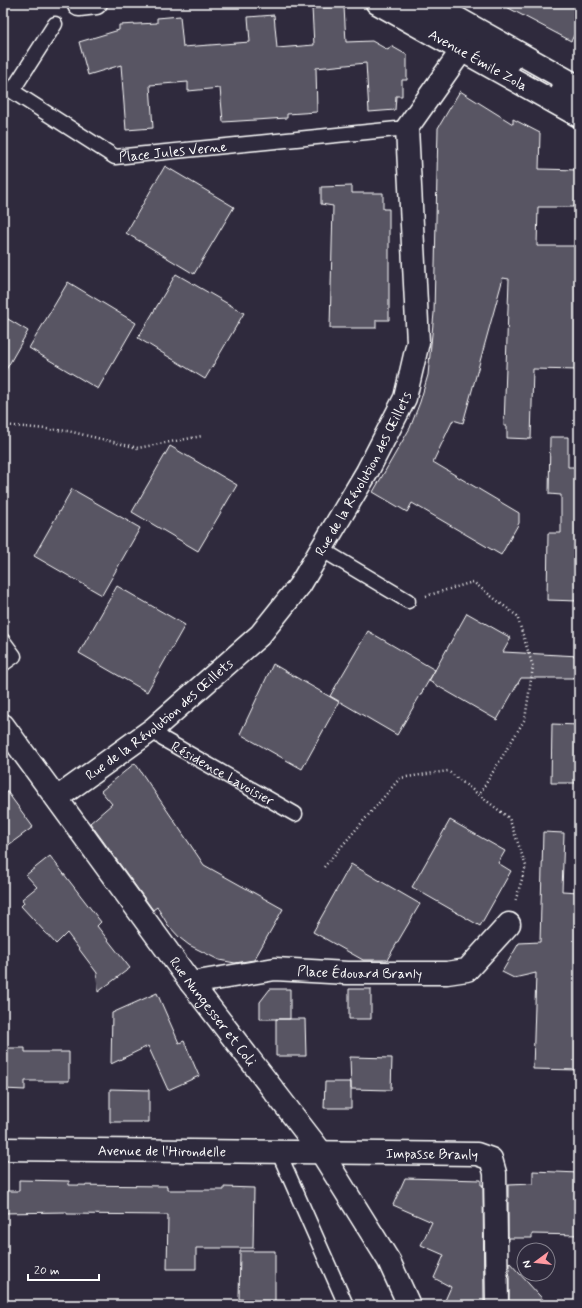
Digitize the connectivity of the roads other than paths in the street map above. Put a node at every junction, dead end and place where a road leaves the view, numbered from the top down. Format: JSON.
{"nodes":[{"id":1,"x":377,"y":3,"type":"edge"},
{"id":2,"x":406,"y":3,"type":"edge"},
{"id":3,"x":430,"y":3,"type":"edge"},
{"id":4,"x":55,"y":24,"type":"dead end"},
{"id":5,"x":462,"y":50,"type":"junction"},
{"id":6,"x":579,"y":88,"type":"edge"},
{"id":7,"x":579,"y":99,"type":"edge"},
{"id":8,"x":579,"y":116,"type":"edge"},
{"id":9,"x":407,"y":128,"type":"junction"},
{"id":10,"x":320,"y":550,"type":"junction"},
{"id":11,"x":408,"y":602,"type":"road end"},
{"id":12,"x":3,"y":641,"type":"edge"},
{"id":13,"x":3,"y":664,"type":"edge"},
{"id":14,"x":3,"y":727,"type":"edge"},
{"id":15,"x":153,"y":729,"type":"junction"},
{"id":16,"x":57,"y":798,"type":"junction"},
{"id":17,"x":295,"y":814,"type":"dead end"},
{"id":18,"x":509,"y":924,"type":"road end"},
{"id":19,"x":191,"y":983,"type":"junction"},
{"id":20,"x":3,"y":1149,"type":"edge"},
{"id":21,"x":278,"y":1151,"type":"junction"},
{"id":22,"x":322,"y":1152,"type":"junction"},
{"id":23,"x":346,"y":1305,"type":"edge"},
{"id":24,"x":409,"y":1305,"type":"edge"},
{"id":25,"x":497,"y":1305,"type":"edge"}],
"edges":[{"from":1,"to":5,"type":"street","name":"Avenue Émile Zola"},
{"from":2,"to":7,"type":"lane","name":"Avenue Émile Zola"},
{"from":3,"to":6,"type":"street","name":"Avenue Émile Zola"},
{"from":4,"to":9,"type":"lane","name":"Place Jules Verne"},
{"from":5,"to":8,"type":"street","name":"Avenue Émile Zola"},
{"from":5,"to":9,"type":"street"},
{"from":9,"to":10,"type":"street","name":"Rue de la Révolution des Œillets"},
{"from":10,"to":11,"type":"lane"},
{"from":10,"to":15,"type":"street","name":"Rue de la Révolution des Œillets"},
{"from":12,"to":13,"type":"lane"},
{"from":14,"to":16,"type":"street","name":"Rue Nungesser et Coli"},
{"from":15,"to":16,"type":"street","name":"Rue de la Révolution des Œillets"},
{"from":15,"to":17,"type":"lane","name":"Résidence Lavoisier"},
{"from":16,"to":19,"type":"street","name":"Rue Nungesser et Coli"},
{"from":18,"to":19,"type":"street","name":"Place Édouard Branly"},
{"from":19,"to":22,"type":"street","name":"Rue Nungesser et Coli"},
{"from":20,"to":21,"type":"street","name":"Avenue de l'Hirondelle"},
{"from":21,"to":22,"type":"street","name":"Avenue de l'Hirondelle"},
{"from":21,"to":23,"type":"lane"},
{"from":22,"to":24,"type":"street","name":"Rue Nungesser et Coli"},
{"from":22,"to":25,"type":"street","name":"Impasse Branly"}]}
